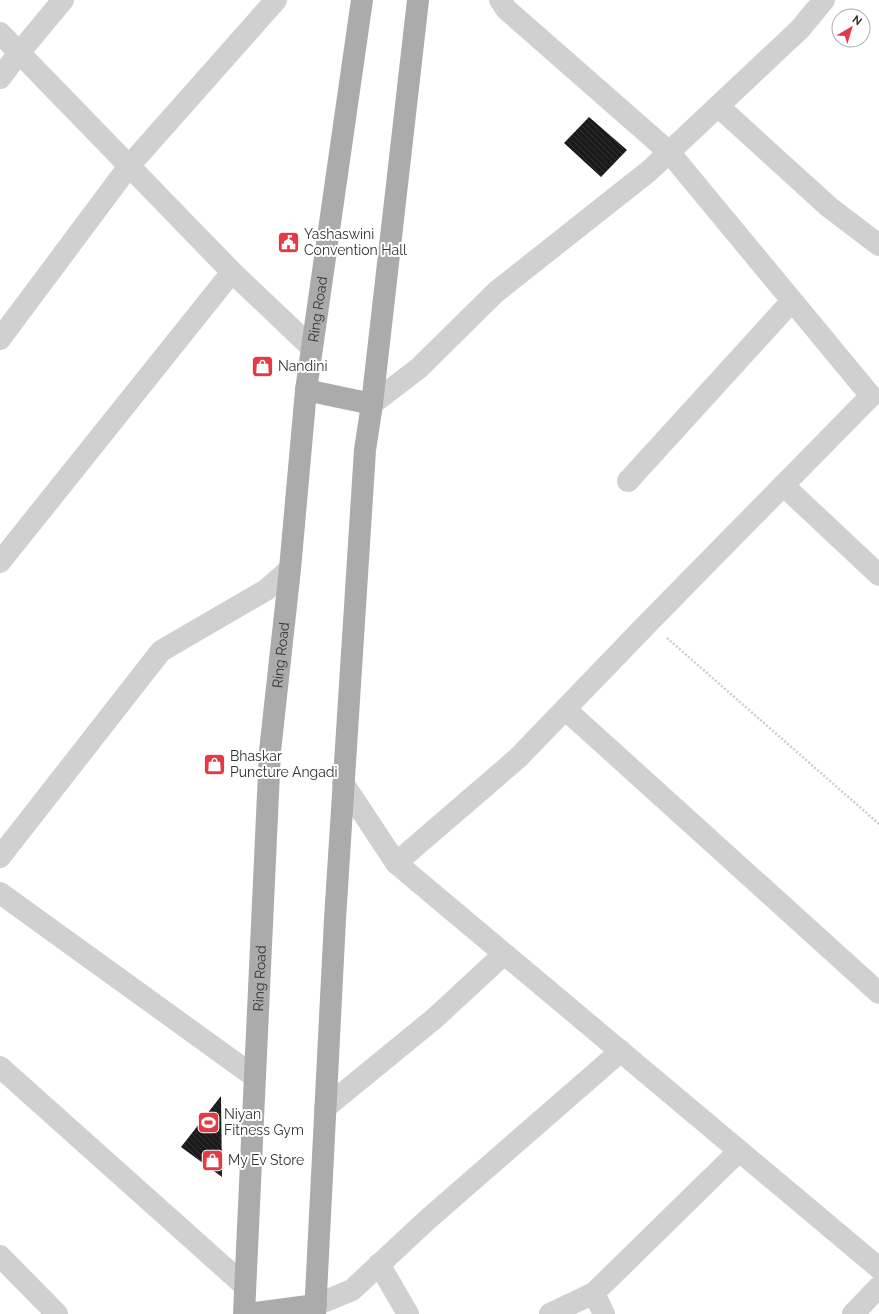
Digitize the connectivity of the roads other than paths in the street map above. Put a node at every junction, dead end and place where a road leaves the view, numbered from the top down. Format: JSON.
{"nodes":[{"id":1,"x":63,"y":0,"type":"edge"},
{"id":2,"x":276,"y":0,"type":"edge"},
{"id":3,"x":362,"y":0,"type":"edge"},
{"id":4,"x":418,"y":0,"type":"edge"},
{"id":5,"x":500,"y":0,"type":"edge"},
{"id":6,"x":824,"y":0,"type":"edge"},
{"id":7,"x":0,"y":33,"type":"edge"},
{"id":8,"x":19,"y":53,"type":"junction"},
{"id":9,"x":0,"y":78,"type":"edge"},
{"id":10,"x":718,"y":106,"type":"junction"},
{"id":11,"x":669,"y":152,"type":"junction"},
{"id":12,"x":129,"y":166,"type":"junction"},
{"id":13,"x":879,"y":245,"type":"edge"},
{"id":14,"x":232,"y":272,"type":"junction"},
{"id":15,"x":792,"y":301,"type":"junction"},
{"id":16,"x":0,"y":339,"type":"edge"},
{"id":17,"x":312,"y":348,"type":"junction"},
{"id":18,"x":306,"y":390,"type":"junction"},
{"id":19,"x":876,"y":395,"type":"edge"},
{"id":20,"x":372,"y":404,"type":"junction"},
{"id":21,"x":628,"y":480,"type":"dead end"},
{"id":22,"x":783,"y":485,"type":"junction"},
{"id":23,"x":0,"y":562,"type":"edge"},
{"id":24,"x":290,"y":569,"type":"junction"},
{"id":25,"x":879,"y":575,"type":"edge"},
{"id":26,"x":566,"y":709,"type":"junction"},
{"id":27,"x":343,"y":783,"type":"junction"},
{"id":28,"x":0,"y":858,"type":"edge"},
{"id":29,"x":396,"y":863,"type":"junction"},
{"id":30,"x":0,"y":893,"type":"edge"},
{"id":31,"x":504,"y":954,"type":"junction"},
{"id":32,"x":879,"y":992,"type":"edge"},
{"id":33,"x":620,"y":1051,"type":"junction"},
{"id":34,"x":0,"y":1067,"type":"edge"},
{"id":35,"x":254,"y":1077,"type":"junction"},
{"id":36,"x":326,"y":1108,"type":"junction"},
{"id":37,"x":739,"y":1150,"type":"junction"},
{"id":38,"x":0,"y":1256,"type":"edge"},
{"id":39,"x":379,"y":1264,"type":"junction"},
{"id":40,"x":879,"y":1268,"type":"edge"},
{"id":41,"x":245,"y":1286,"type":"junction"},
{"id":42,"x":879,"y":1287,"type":"edge"},
{"id":43,"x":594,"y":1293,"type":"junction"},
{"id":44,"x":316,"y":1309,"type":"edge"},
{"id":45,"x":57,"y":1314,"type":"edge"},
{"id":46,"x":244,"y":1314,"type":"edge"},
{"id":47,"x":248,"y":1314,"type":"edge"},
{"id":48,"x":408,"y":1314,"type":"edge"},
{"id":49,"x":550,"y":1314,"type":"edge"},
{"id":50,"x":604,"y":1314,"type":"edge"},
{"id":51,"x":853,"y":1314,"type":"edge"}],
"edges":[{"from":1,"to":8,"type":"street"},
{"from":2,"to":12,"type":"street"},
{"from":3,"to":17,"type":"main road","name":"Ring Road"},
{"from":4,"to":20,"type":"main road"},
{"from":5,"to":11,"type":"street"},
{"from":6,"to":10,"type":"street"},
{"from":7,"to":8,"type":"street"},
{"from":8,"to":9,"type":"street"},
{"from":8,"to":12,"type":"street"},
{"from":10,"to":11,"type":"street"},
{"from":10,"to":13,"type":"street"},
{"from":11,"to":15,"type":"street"},
{"from":11,"to":20,"type":"street"},
{"from":12,"to":14,"type":"street"},
{"from":12,"to":16,"type":"street"},
{"from":14,"to":17,"type":"street"},
{"from":14,"to":23,"type":"street"},
{"from":15,"to":19,"type":"street"},
{"from":15,"to":21,"type":"street"},
{"from":17,"to":18,"type":"main road","name":"Ring Road"},
{"from":18,"to":20,"type":"main road"},
{"from":18,"to":24,"type":"main road","name":"Ring Road"},
{"from":19,"to":22,"type":"street"},
{"from":20,"to":27,"type":"main road"},
{"from":22,"to":25,"type":"street"},
{"from":22,"to":26,"type":"street"},
{"from":24,"to":28,"type":"street"},
{"from":24,"to":35,"type":"main road","name":"Ring Road"},
{"from":26,"to":29,"type":"street"},
{"from":26,"to":32,"type":"street"},
{"from":27,"to":29,"type":"street"},
{"from":27,"to":36,"type":"main road"},
{"from":29,"to":31,"type":"street"},
{"from":30,"to":35,"type":"street"},
{"from":31,"to":33,"type":"street"},
{"from":31,"to":36,"type":"street"},
{"from":33,"to":37,"type":"street"},
{"from":33,"to":39,"type":"street"},
{"from":34,"to":41,"type":"street"},
{"from":35,"to":41,"type":"main road","name":"Ring Road"},
{"from":36,"to":44,"type":"main road"},
{"from":37,"to":40,"type":"street"},
{"from":37,"to":43,"type":"street"},
{"from":38,"to":45,"type":"street"},
{"from":39,"to":44,"type":"street"},
{"from":39,"to":48,"type":"street"},
{"from":41,"to":46,"type":"main road","name":"Ring Road"},
{"from":42,"to":51,"type":"street"},
{"from":43,"to":49,"type":"street"},
{"from":43,"to":50,"type":"street"},
{"from":44,"to":47,"type":"main road"}]}
